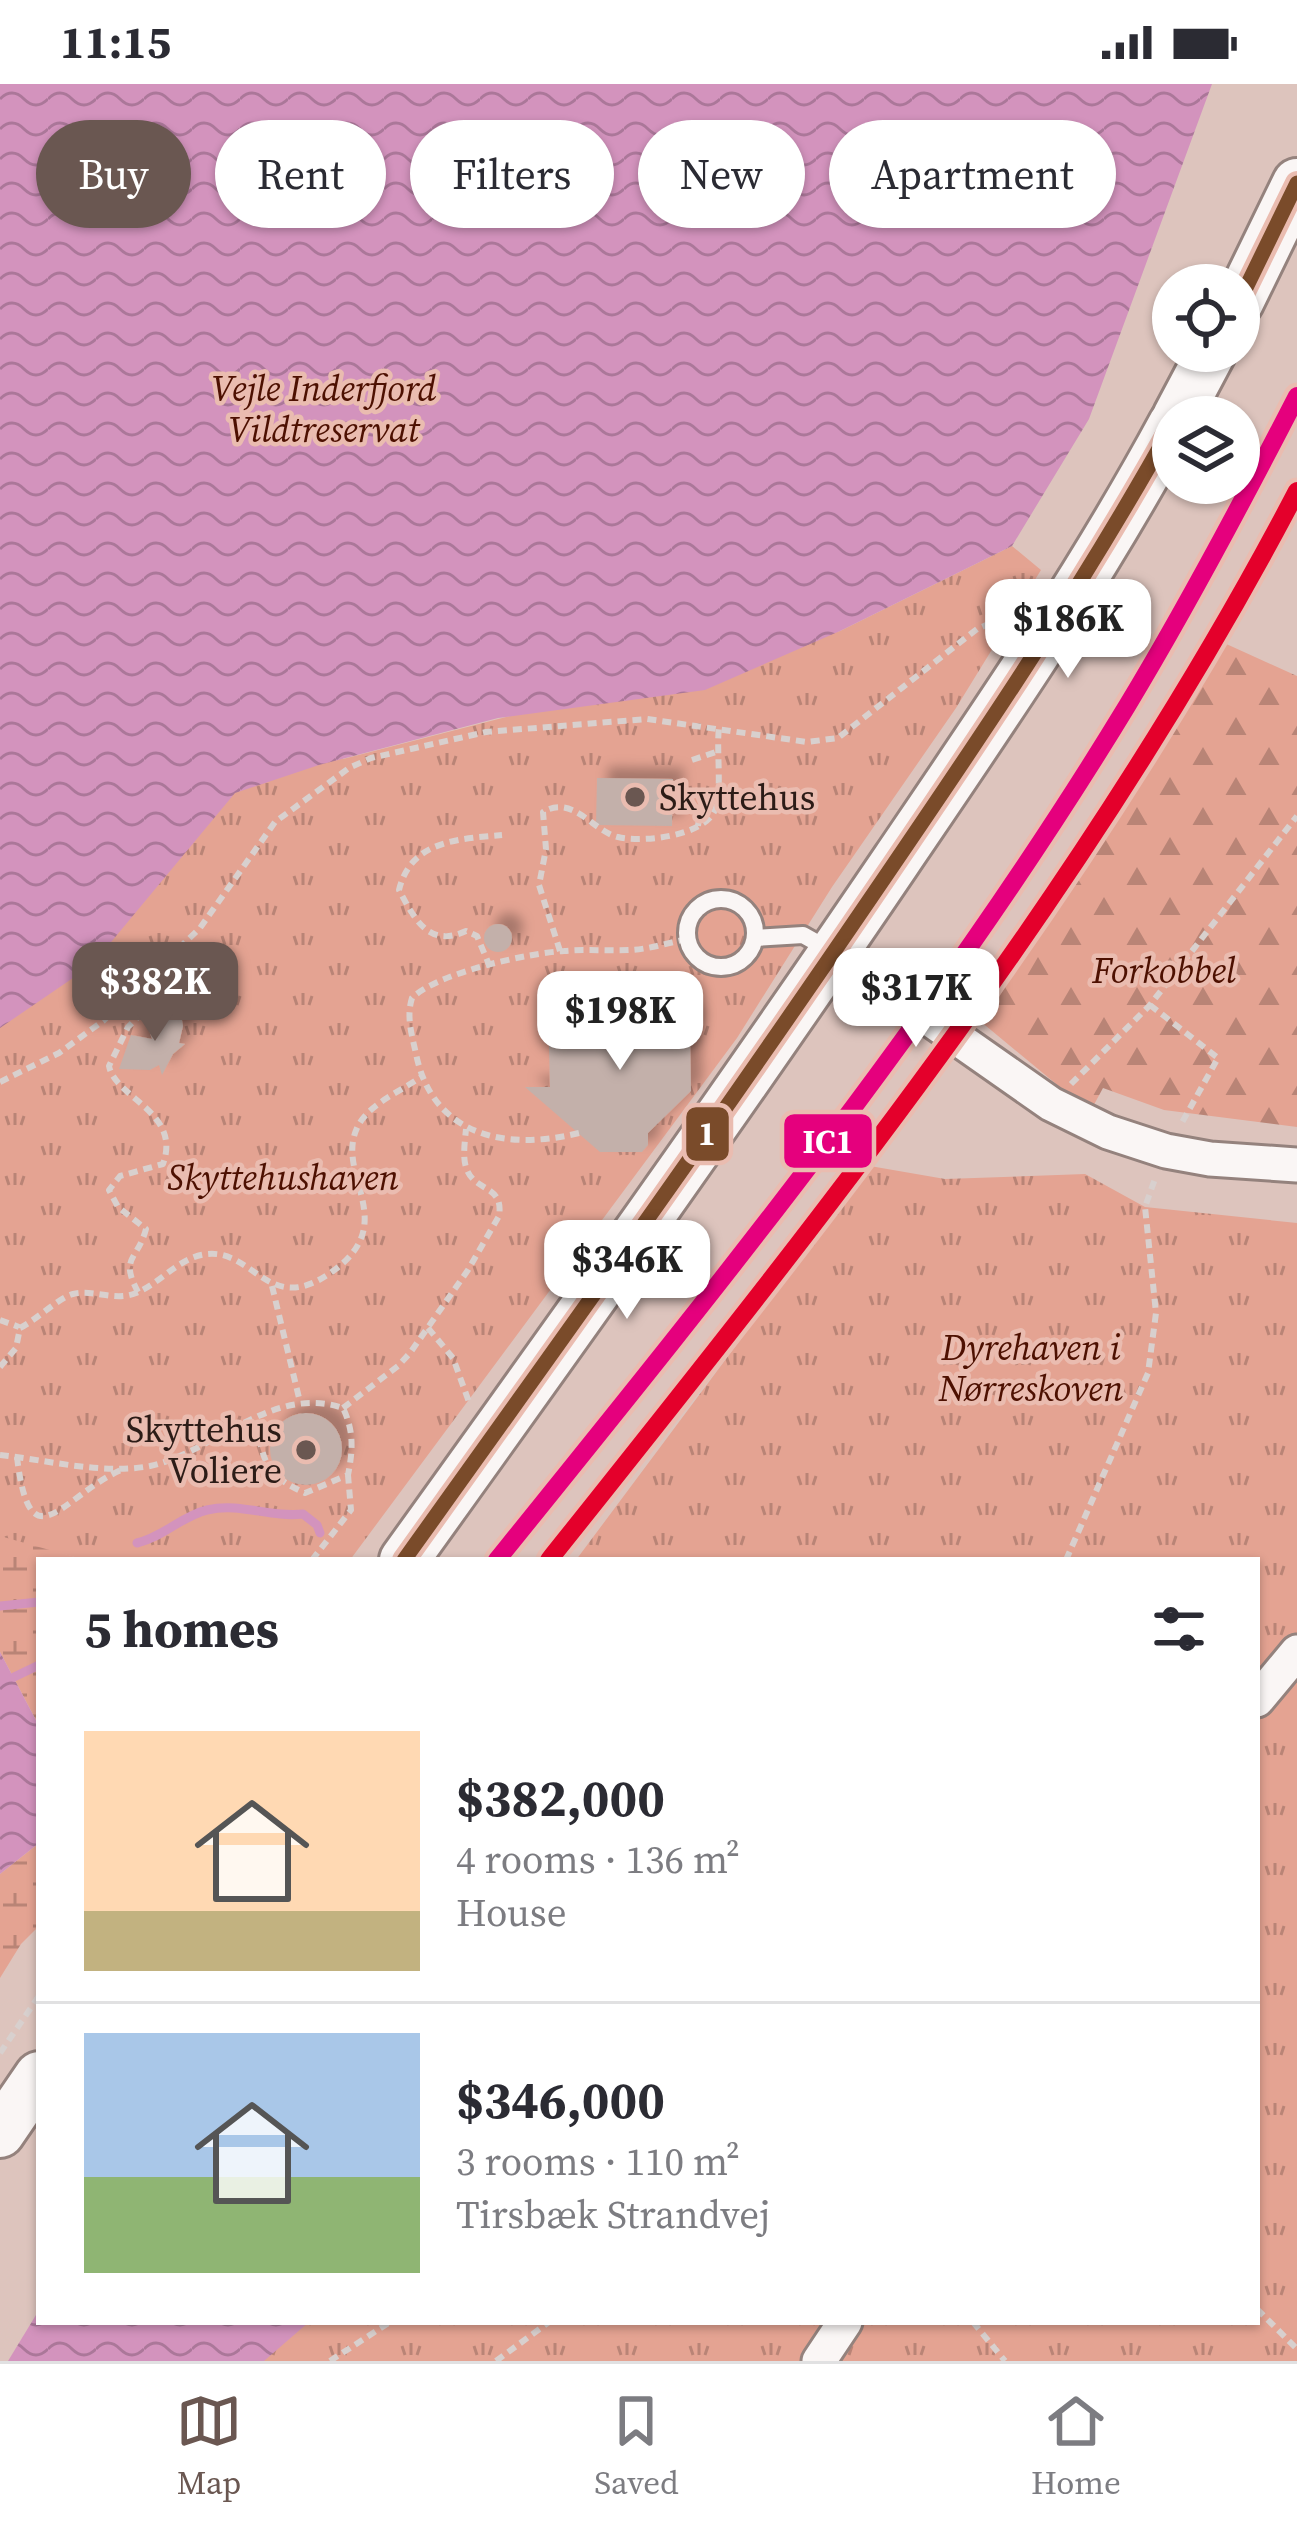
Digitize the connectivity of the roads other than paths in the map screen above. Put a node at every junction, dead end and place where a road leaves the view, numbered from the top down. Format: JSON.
{"nodes":[{"id":1,"x":1297,"y":184,"type":"edge"},
{"id":2,"x":1258,"y":264,"type":"edge"},
{"id":3,"x":1152,"y":460,"type":"edge"},
{"id":4,"x":755,"y":938,"type":"junction"},
{"id":5,"x":848,"y":962,"type":"junction"},
{"id":6,"x":1297,"y":1165,"type":"edge"},
{"id":7,"x":406,"y":1557,"type":"edge"},
{"id":8,"x":1297,"y":1652,"type":"edge"},
{"id":9,"x":1260,"y":1696,"type":"edge"},
{"id":10,"x":36,"y":2080,"type":"edge"},
{"id":11,"x":0,"y":2133,"type":"edge"},
{"id":12,"x":843,"y":2325,"type":"edge"},
{"id":13,"x":819,"y":2361,"type":"edge"}],
"edges":[{"from":1,"to":2,"type":"street"},
{"from":3,"to":5,"type":"street"},
{"from":4,"to":4,"type":"lane"},
{"from":4,"to":5,"type":"lane"},
{"from":5,"to":6,"type":"street"},
{"from":5,"to":7,"type":"street"},
{"from":8,"to":9,"type":"street"},
{"from":10,"to":11,"type":"street"},
{"from":12,"to":13,"type":"street"}]}
